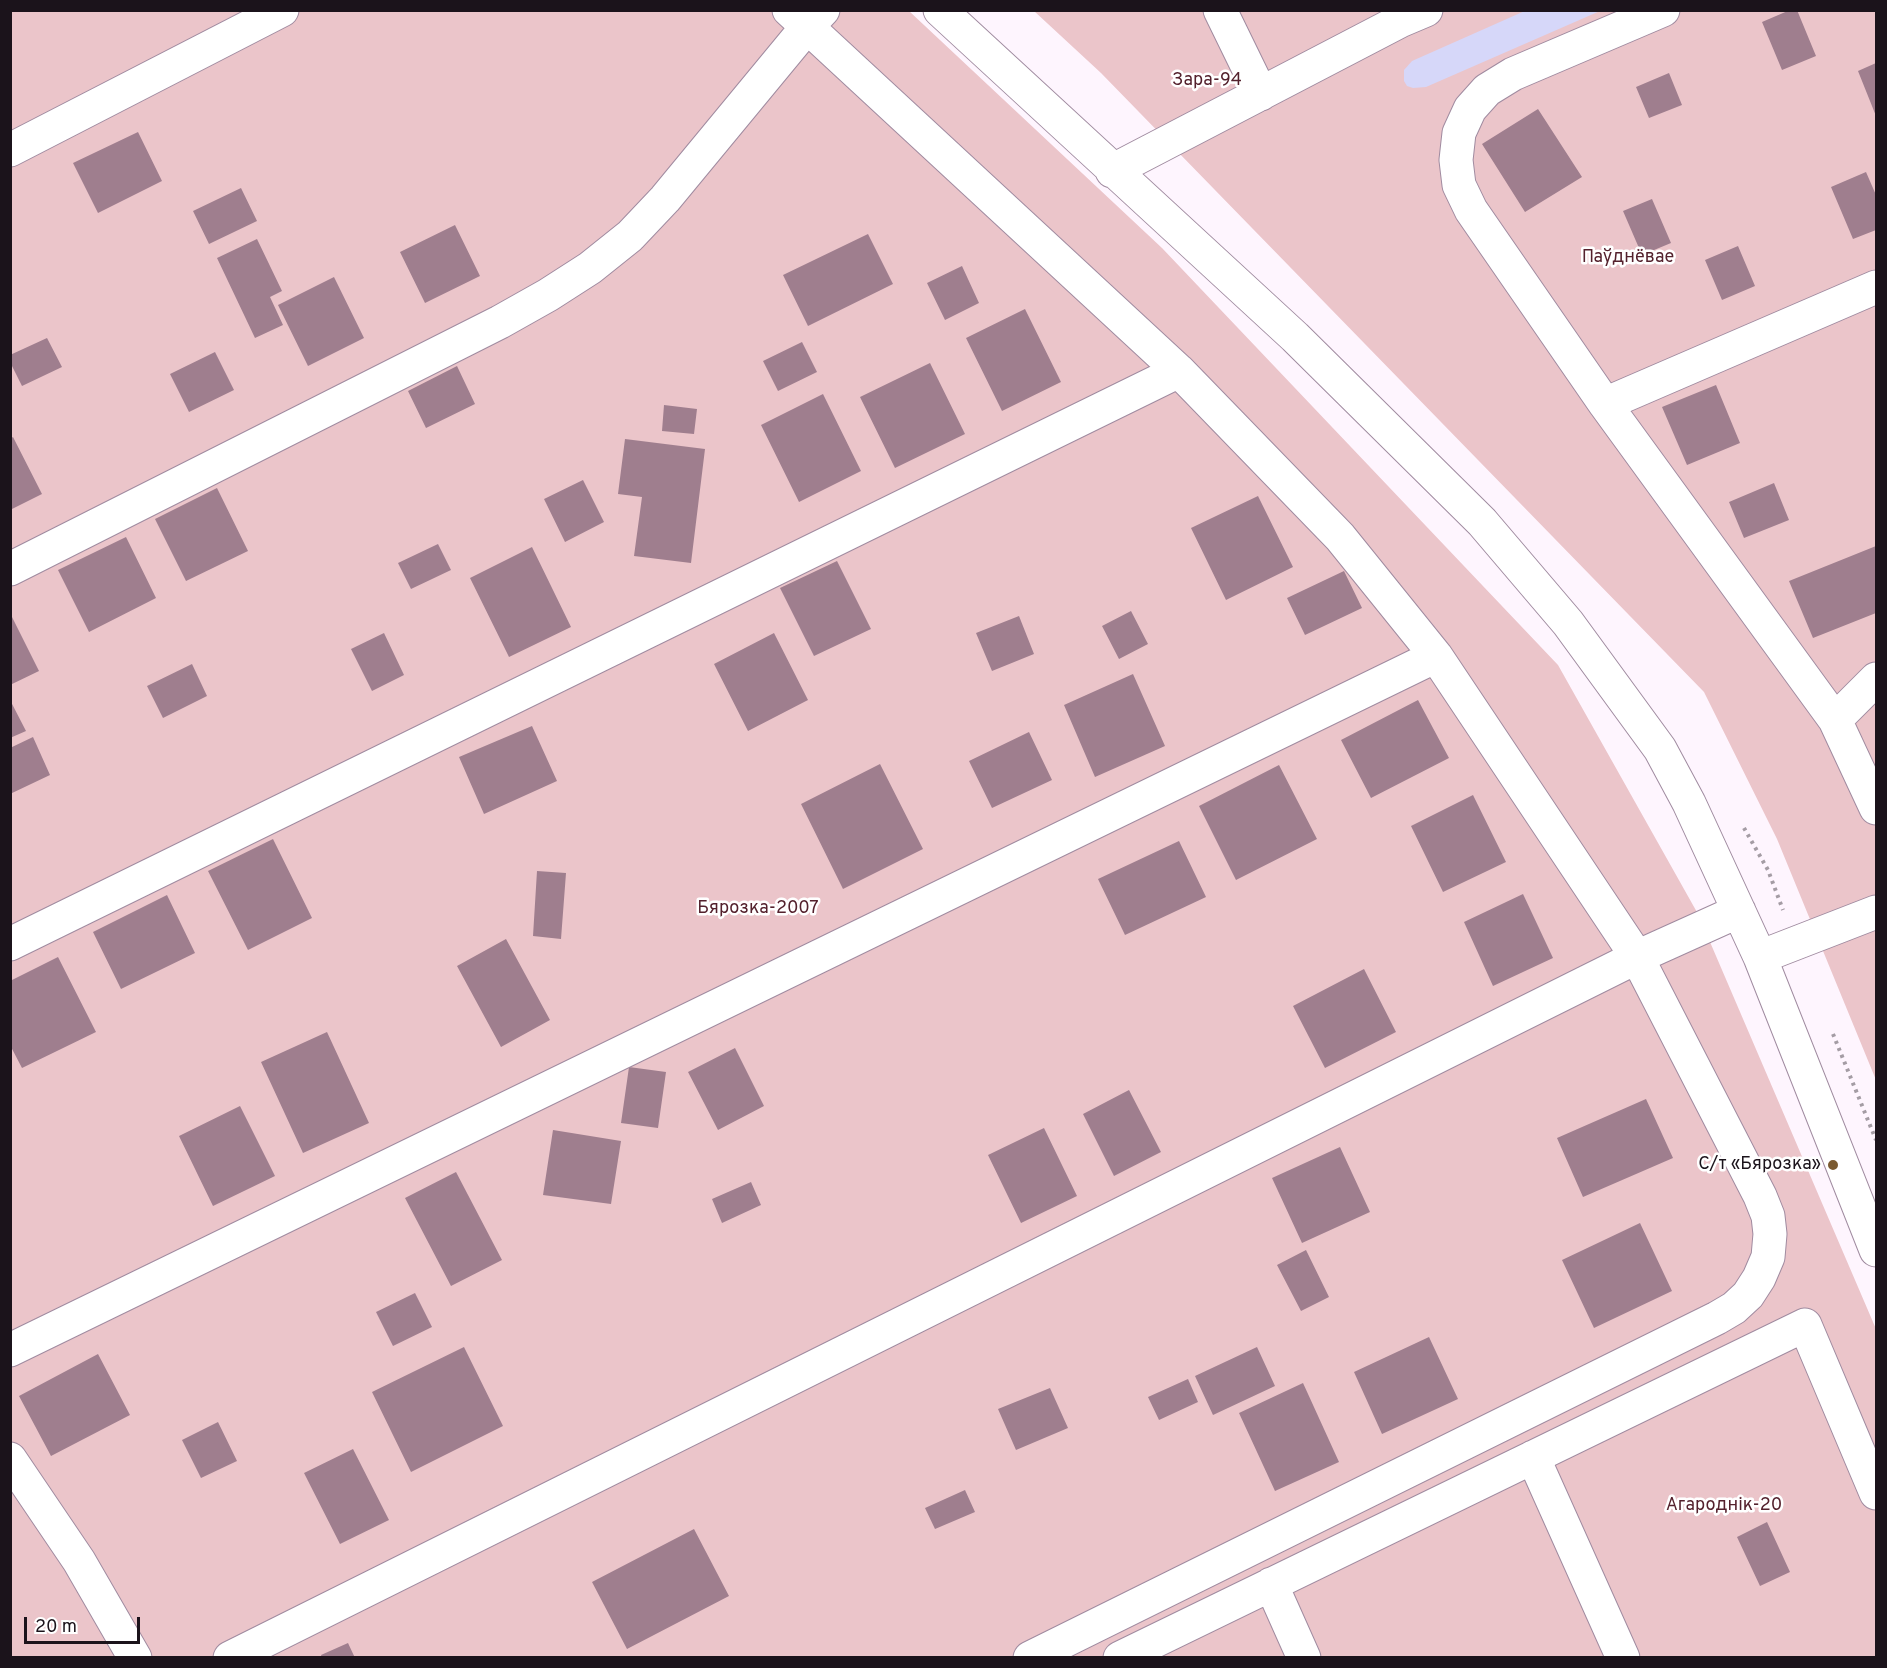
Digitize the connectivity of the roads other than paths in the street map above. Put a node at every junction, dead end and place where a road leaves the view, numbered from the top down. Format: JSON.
{"nodes":[{"id":1,"x":282,"y":10,"type":"edge"},
{"id":2,"x":940,"y":10,"type":"edge"},
{"id":3,"x":1220,"y":10,"type":"edge"},
{"id":4,"x":1663,"y":10,"type":"edge"},
{"id":5,"x":1409,"y":14,"type":"edge"},
{"id":6,"x":806,"y":16,"type":"edge"},
{"id":7,"x":1261,"y":94,"type":"junction"},
{"id":8,"x":10,"y":150,"type":"edge"},
{"id":9,"x":1112,"y":171,"type":"junction"},
{"id":10,"x":1876,"y":287,"type":"edge"},
{"id":11,"x":1179,"y":371,"type":"junction"},
{"id":12,"x":1605,"y":404,"type":"junction"},
{"id":13,"x":10,"y":569,"type":"edge"},
{"id":14,"x":1436,"y":656,"type":"junction"},
{"id":15,"x":1876,"y":679,"type":"edge"},
{"id":16,"x":1835,"y":720,"type":"junction"},
{"id":17,"x":1876,"y":808,"type":"edge"},
{"id":18,"x":1739,"y":911,"type":"junction"},
{"id":19,"x":1876,"y":912,"type":"edge"},
{"id":20,"x":10,"y":944,"type":"edge"},
{"id":21,"x":1637,"y":957,"type":"junction"},
{"id":22,"x":1760,"y":957,"type":"junction"},
{"id":23,"x":1876,"y":1250,"type":"edge"},
{"id":24,"x":10,"y":1350,"type":"edge"},
{"id":25,"x":1533,"y":1457,"type":"junction"},
{"id":26,"x":10,"y":1459,"type":"edge"},
{"id":27,"x":1876,"y":1493,"type":"edge"},
{"id":28,"x":1272,"y":1584,"type":"junction"},
{"id":29,"x":135,"y":1658,"type":"edge"},
{"id":30,"x":230,"y":1658,"type":"edge"},
{"id":31,"x":1030,"y":1658,"type":"edge"},
{"id":32,"x":1120,"y":1658,"type":"edge"},
{"id":33,"x":1304,"y":1658,"type":"edge"},
{"id":34,"x":1623,"y":1658,"type":"edge"}],
"edges":[{"from":1,"to":8,"type":"street"},
{"from":2,"to":9,"type":"street"},
{"from":3,"to":7,"type":"street"},
{"from":4,"to":12,"type":"street"},
{"from":5,"to":7,"type":"street"},
{"from":6,"to":11,"type":"street"},
{"from":6,"to":13,"type":"street"},
{"from":7,"to":9,"type":"street"},
{"from":9,"to":18,"type":"street"},
{"from":10,"to":12,"type":"street"},
{"from":11,"to":14,"type":"street"},
{"from":11,"to":20,"type":"street"},
{"from":12,"to":16,"type":"street"},
{"from":14,"to":21,"type":"street"},
{"from":14,"to":24,"type":"street"},
{"from":15,"to":16,"type":"street"},
{"from":16,"to":17,"type":"street"},
{"from":18,"to":21,"type":"street"},
{"from":18,"to":22,"type":"street"},
{"from":19,"to":22,"type":"street"},
{"from":21,"to":30,"type":"street"},
{"from":21,"to":31,"type":"street"},
{"from":22,"to":23,"type":"street"},
{"from":25,"to":27,"type":"street"},
{"from":25,"to":28,"type":"street"},
{"from":25,"to":34,"type":"street"},
{"from":26,"to":29,"type":"street"},
{"from":28,"to":32,"type":"street"},
{"from":28,"to":33,"type":"street"}]}
